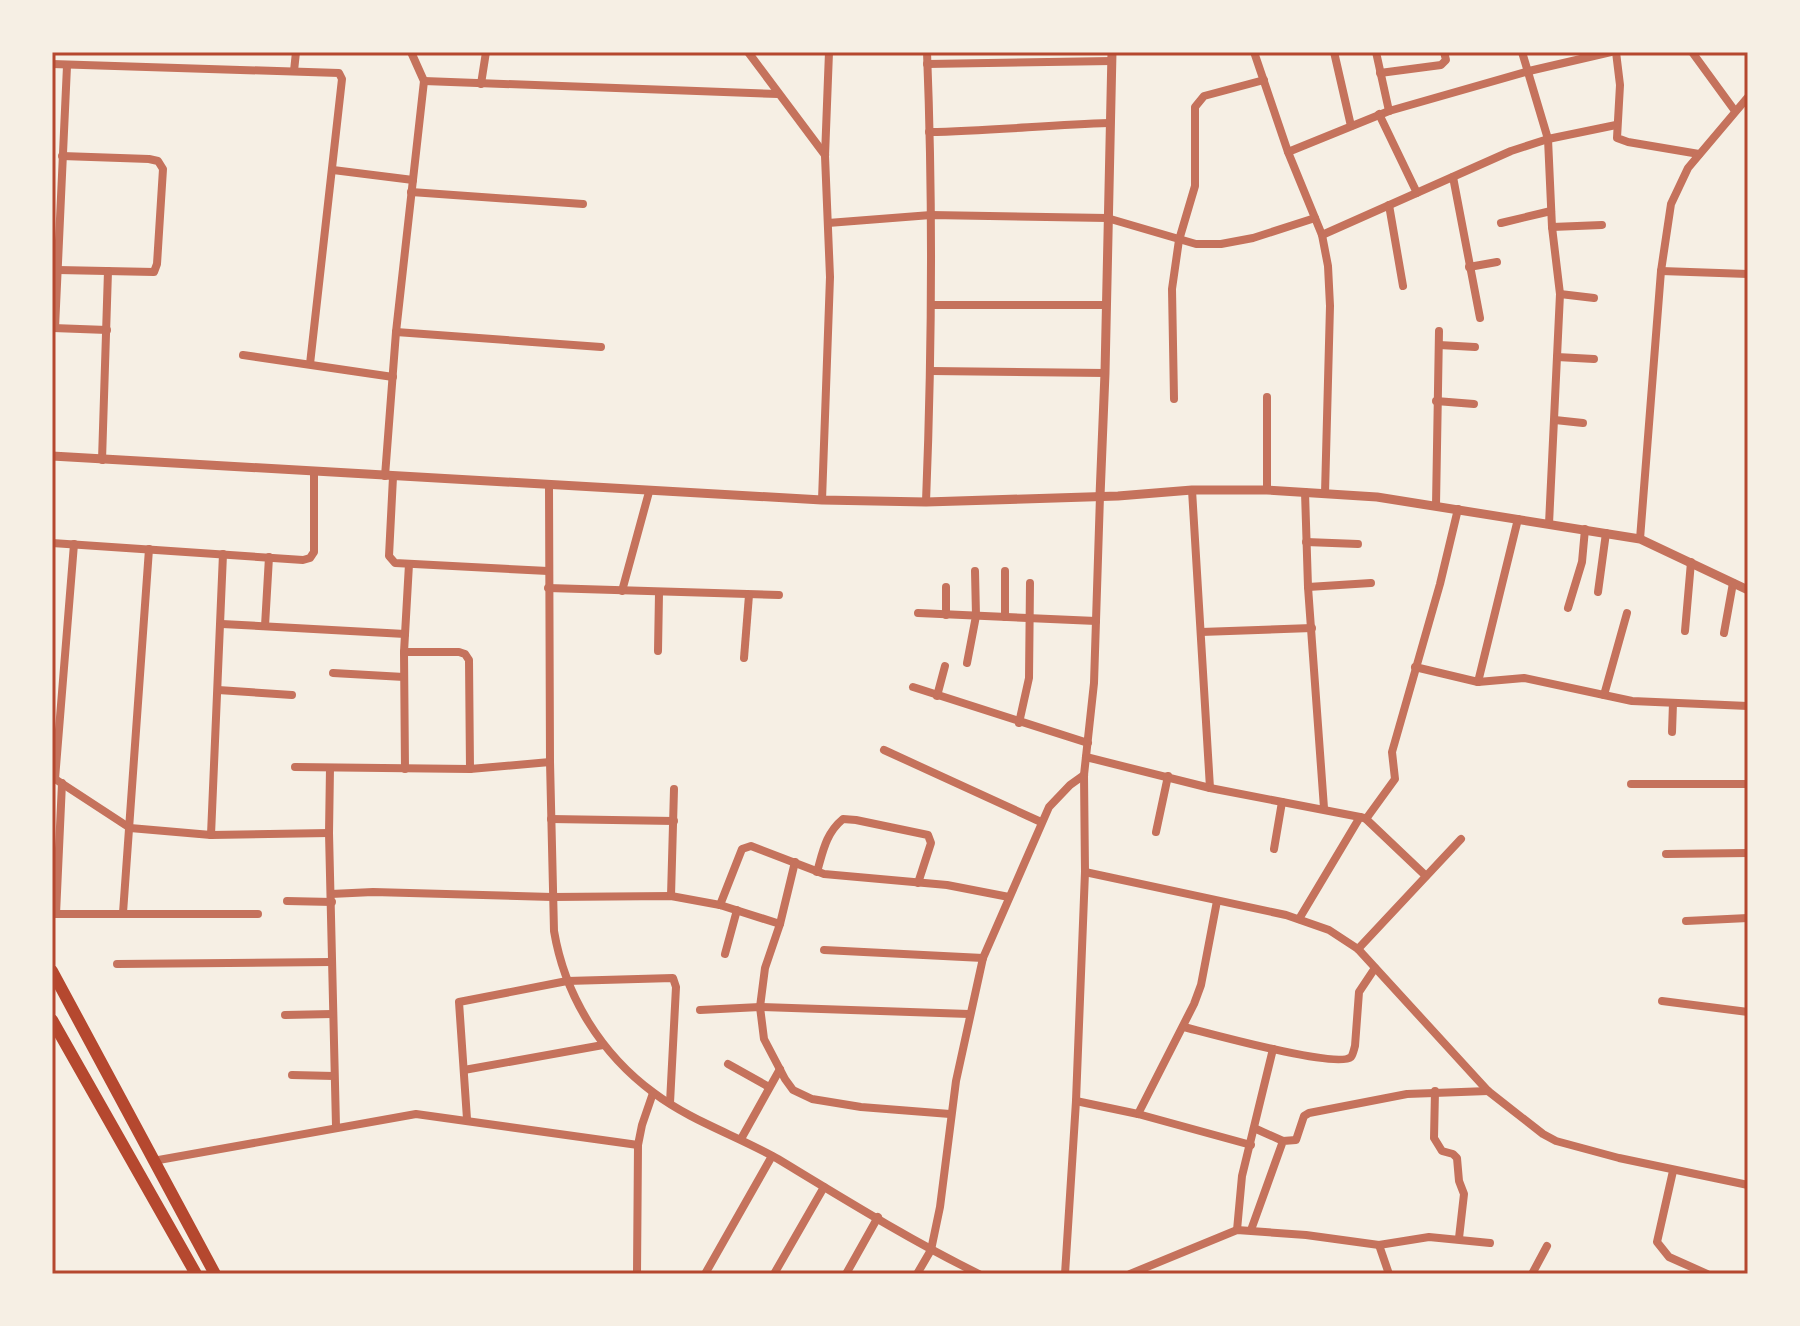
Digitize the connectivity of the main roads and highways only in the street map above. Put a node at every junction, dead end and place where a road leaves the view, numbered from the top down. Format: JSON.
{"nodes":[{"id":1,"x":52,"y":971,"type":"edge"},
{"id":2,"x":52,"y":1020,"type":"edge"},
{"id":3,"x":196,"y":1274,"type":"edge"},
{"id":4,"x":215,"y":1274,"type":"edge"}],
"edges":[{"from":1,"to":4,"type":"main road"},
{"from":2,"to":3,"type":"main road"}]}
